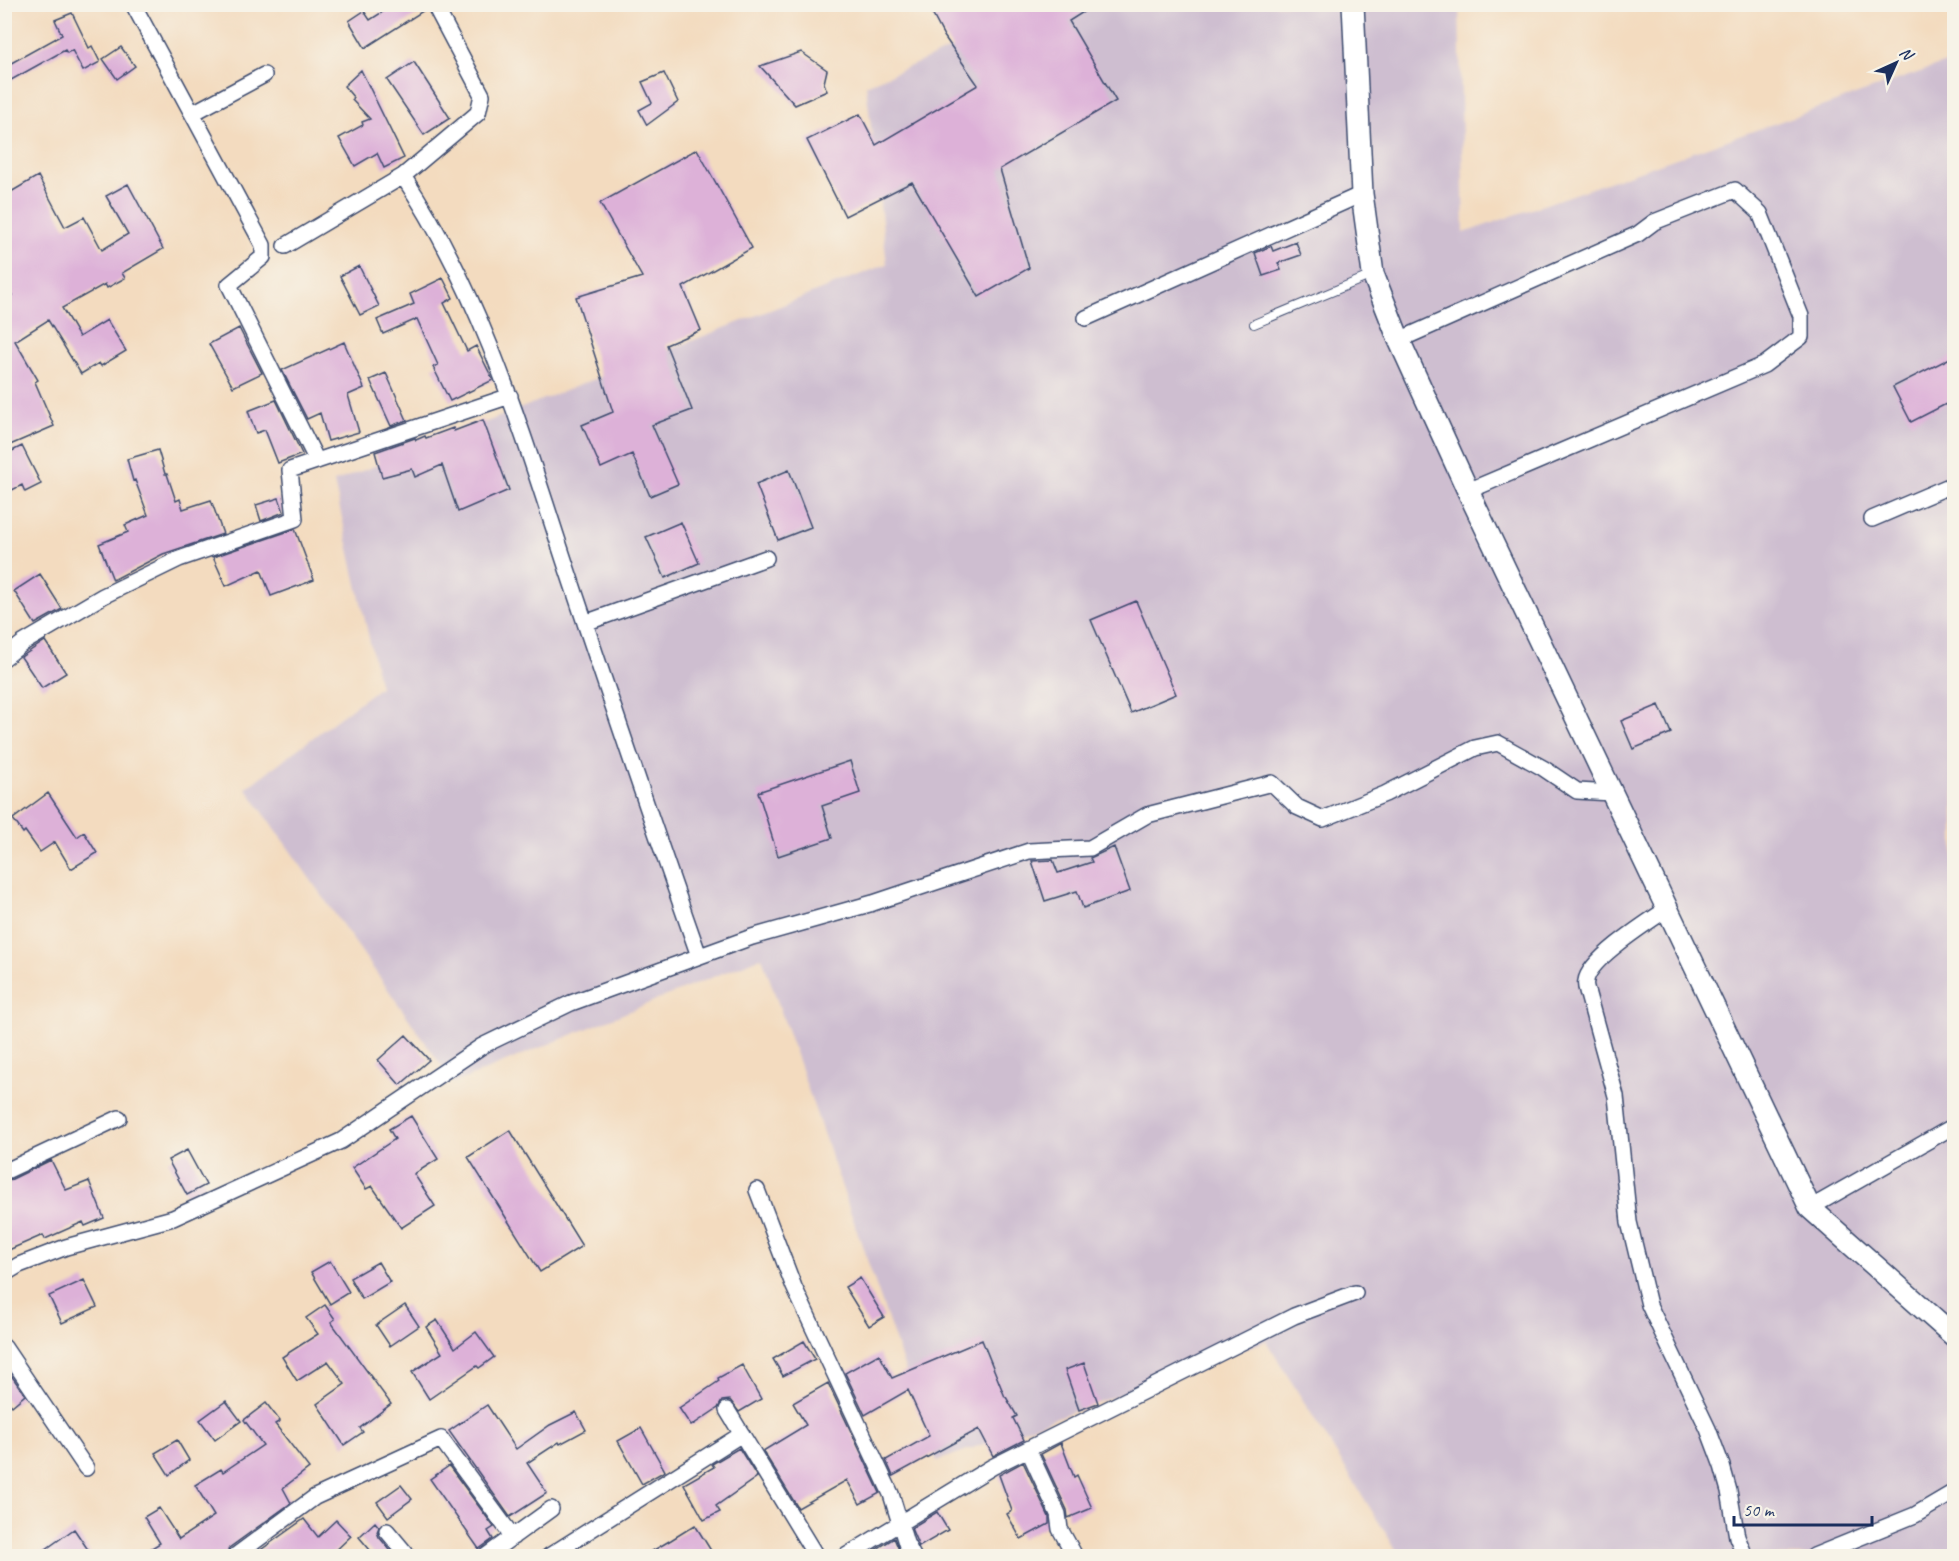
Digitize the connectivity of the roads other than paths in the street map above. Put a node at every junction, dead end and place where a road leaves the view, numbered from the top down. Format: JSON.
{"nodes":[{"id":1,"x":133,"y":4,"type":"edge"},
{"id":2,"x":434,"y":4,"type":"edge"},
{"id":3,"x":1353,"y":4,"type":"edge"},
{"id":4,"x":264,"y":75,"type":"dead end"},
{"id":5,"x":193,"y":113,"type":"junction"},
{"id":6,"x":403,"y":176,"type":"junction"},
{"id":7,"x":1362,"y":194,"type":"junction"},
{"id":8,"x":285,"y":246,"type":"dead end"},
{"id":9,"x":1373,"y":274,"type":"junction"},
{"id":10,"x":1086,"y":318,"type":"dead end"},
{"id":11,"x":1254,"y":324,"type":"dead end"},
{"id":12,"x":1399,"y":340,"type":"junction"},
{"id":13,"x":510,"y":396,"type":"junction"},
{"id":14,"x":317,"y":461,"type":"junction"},
{"id":15,"x":1954,"y":484,"type":"edge"},
{"id":16,"x":1468,"y":491,"type":"junction"},
{"id":17,"x":1872,"y":519,"type":"dead end"},
{"id":18,"x":766,"y":558,"type":"dead end"},
{"id":19,"x":585,"y":623,"type":"junction"},
{"id":20,"x":4,"y":658,"type":"edge"},
{"id":21,"x":1612,"y":793,"type":"junction"},
{"id":22,"x":1667,"y":909,"type":"junction"},
{"id":23,"x":699,"y":956,"type":"junction"},
{"id":24,"x":118,"y":1118,"type":"dead end"},
{"id":25,"x":1954,"y":1126,"type":"edge"},
{"id":26,"x":4,"y":1172,"type":"edge"},
{"id":27,"x":757,"y":1190,"type":"dead end"},
{"id":28,"x":1810,"y":1208,"type":"junction"},
{"id":29,"x":4,"y":1274,"type":"edge"},
{"id":30,"x":1355,"y":1293,"type":"dead end"},
{"id":31,"x":1954,"y":1336,"type":"edge"},
{"id":32,"x":4,"y":1347,"type":"edge"},
{"id":33,"x":727,"y":1410,"type":"dead end"},
{"id":34,"x":742,"y":1434,"type":"junction"},
{"id":35,"x":1028,"y":1449,"type":"junction"},
{"id":36,"x":86,"y":1468,"type":"dead end"},
{"id":37,"x":1954,"y":1492,"type":"edge"},
{"id":38,"x":550,"y":1509,"type":"dead end"},
{"id":39,"x":900,"y":1525,"type":"junction"},
{"id":40,"x":387,"y":1531,"type":"dead end"},
{"id":41,"x":513,"y":1537,"type":"junction"},
{"id":42,"x":235,"y":1557,"type":"edge"},
{"id":43,"x":408,"y":1557,"type":"edge"},
{"id":44,"x":486,"y":1557,"type":"edge"},
{"id":45,"x":549,"y":1557,"type":"edge"},
{"id":46,"x":816,"y":1557,"type":"edge"},
{"id":47,"x":846,"y":1557,"type":"edge"},
{"id":48,"x":913,"y":1557,"type":"edge"},
{"id":49,"x":1075,"y":1557,"type":"edge"},
{"id":50,"x":1745,"y":1557,"type":"edge"},
{"id":51,"x":1814,"y":1557,"type":"edge"}],
"edges":[{"from":1,"to":5,"type":"street"},
{"from":2,"to":6,"type":"street"},
{"from":3,"to":7,"type":"street"},
{"from":4,"to":5,"type":"street"},
{"from":5,"to":14,"type":"street"},
{"from":6,"to":8,"type":"street"},
{"from":6,"to":13,"type":"street"},
{"from":7,"to":9,"type":"street"},
{"from":7,"to":10,"type":"street"},
{"from":9,"to":11,"type":"lane"},
{"from":9,"to":12,"type":"street"},
{"from":12,"to":16,"type":"street"},
{"from":12,"to":16,"type":"street"},
{"from":13,"to":14,"type":"street"},
{"from":13,"to":19,"type":"street"},
{"from":14,"to":20,"type":"street"},
{"from":15,"to":17,"type":"street"},
{"from":16,"to":21,"type":"street"},
{"from":18,"to":19,"type":"street"},
{"from":19,"to":23,"type":"street"},
{"from":21,"to":22,"type":"street"},
{"from":21,"to":23,"type":"street"},
{"from":22,"to":28,"type":"street"},
{"from":22,"to":50,"type":"street"},
{"from":23,"to":29,"type":"street"},
{"from":24,"to":26,"type":"street"},
{"from":25,"to":28,"type":"street"},
{"from":27,"to":39,"type":"street"},
{"from":28,"to":31,"type":"street"},
{"from":30,"to":35,"type":"street"},
{"from":32,"to":36,"type":"street"},
{"from":33,"to":34,"type":"street"},
{"from":34,"to":45,"type":"street"},
{"from":34,"to":46,"type":"street"},
{"from":35,"to":39,"type":"street"},
{"from":35,"to":49,"type":"street"},
{"from":37,"to":51,"type":"street"},
{"from":38,"to":41,"type":"street"},
{"from":39,"to":47,"type":"street"},
{"from":39,"to":48,"type":"street"},
{"from":40,"to":43,"type":"street"},
{"from":41,"to":42,"type":"street"},
{"from":41,"to":44,"type":"street"}]}
